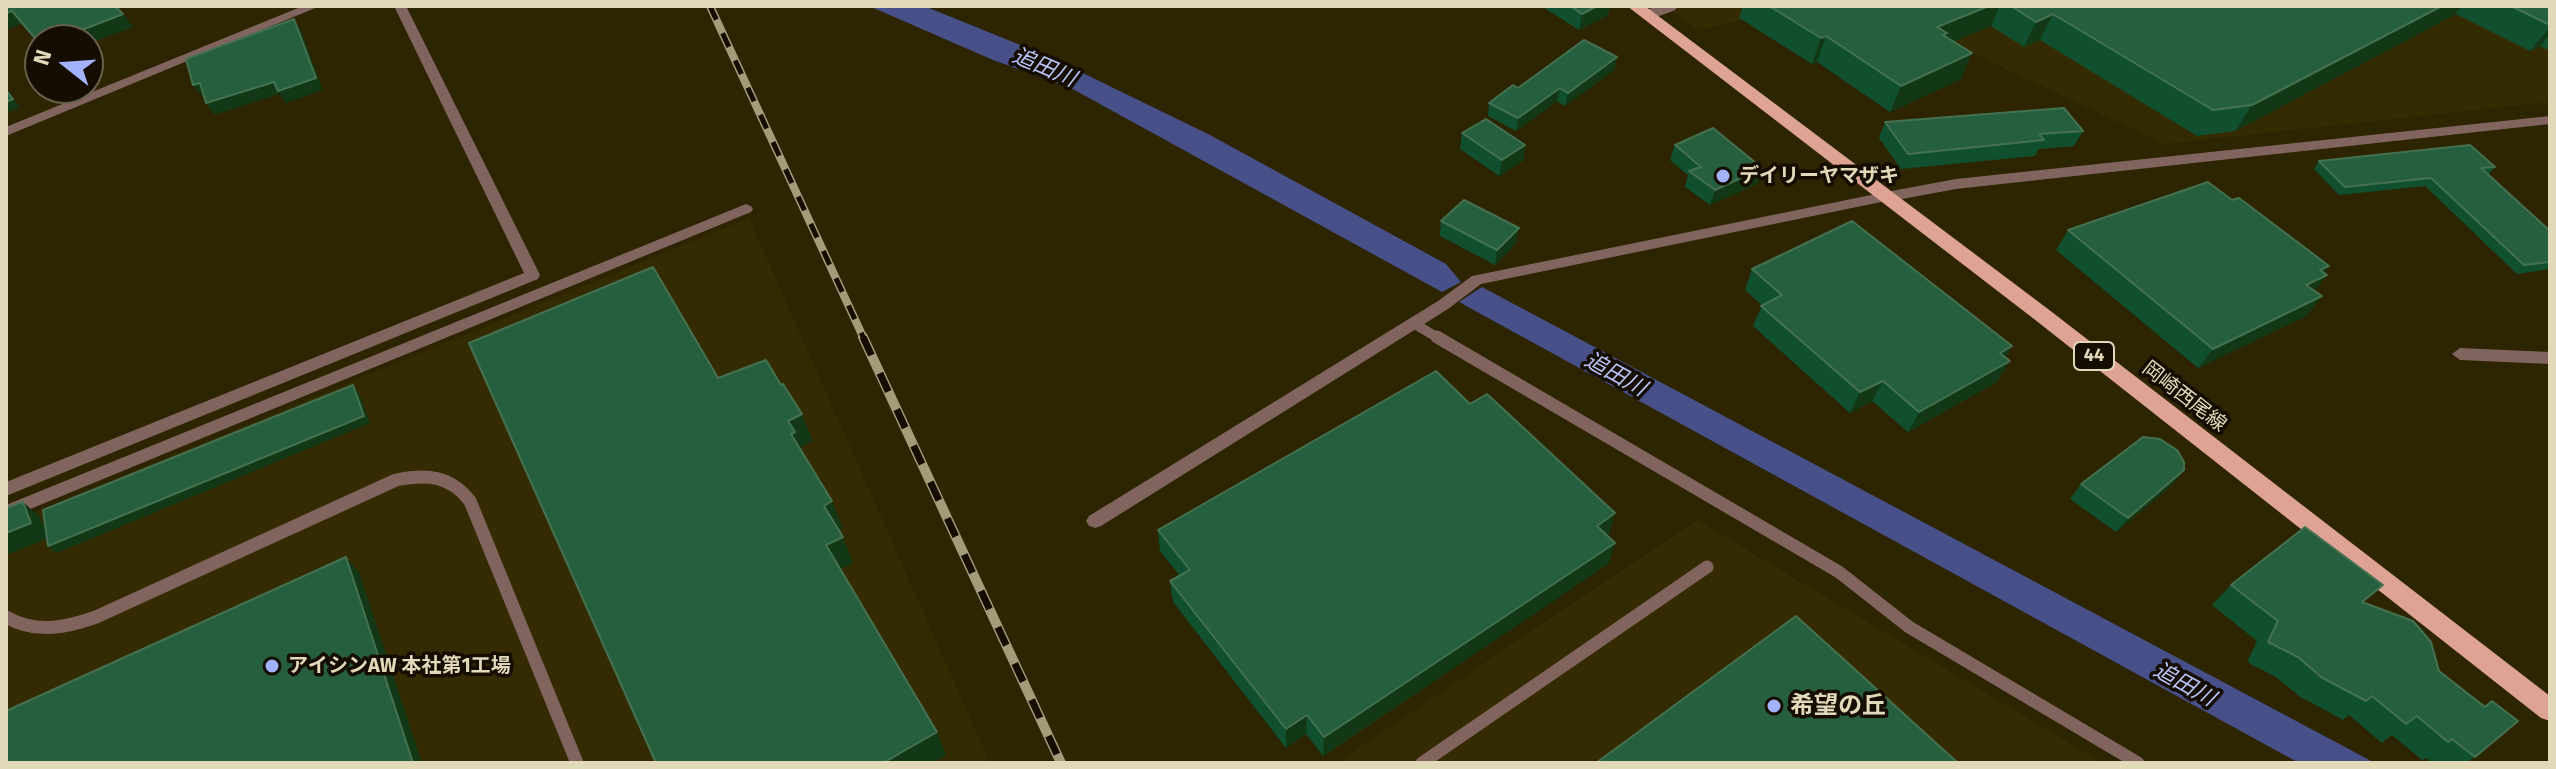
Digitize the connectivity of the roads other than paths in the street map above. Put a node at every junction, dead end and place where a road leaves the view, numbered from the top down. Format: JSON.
{"nodes":[{"id":1,"x":314,"y":6,"type":"edge"},
{"id":2,"x":400,"y":6,"type":"edge"},
{"id":3,"x":1672,"y":6,"type":"edge"},
{"id":4,"x":1641,"y":11,"type":"edge"},
{"id":5,"x":2550,"y":120,"type":"edge"},
{"id":6,"x":6,"y":132,"type":"edge"},
{"id":7,"x":1886,"y":197,"type":"junction"},
{"id":8,"x":746,"y":209,"type":"dead end"},
{"id":9,"x":1413,"y":323,"type":"junction"},
{"id":10,"x":2460,"y":354,"type":"dead end"},
{"id":11,"x":2550,"y":358,"type":"edge"},
{"id":12,"x":6,"y":489,"type":"edge"},
{"id":13,"x":6,"y":512,"type":"edge"},
{"id":14,"x":1095,"y":521,"type":"dead end"},
{"id":15,"x":1707,"y":567,"type":"dead end"},
{"id":16,"x":6,"y":617,"type":"edge"},
{"id":17,"x":2550,"y":710,"type":"edge"},
{"id":18,"x":577,"y":763,"type":"edge"},
{"id":19,"x":1422,"y":763,"type":"edge"},
{"id":20,"x":2138,"y":763,"type":"edge"}],
"edges":[{"from":1,"to":6,"type":"street"},
{"from":2,"to":12,"type":"street"},
{"from":3,"to":4,"type":"lane"},
{"from":4,"to":7,"type":"main road","name":"岡崎西尾線","number":"44"},
{"from":5,"to":7,"type":"street"},
{"from":7,"to":9,"type":"street"},
{"from":7,"to":17,"type":"main road","name":"岡崎西尾線","number":"44"},
{"from":8,"to":13,"type":"street"},
{"from":9,"to":14,"type":"street"},
{"from":9,"to":20,"type":"lane"},
{"from":10,"to":11,"type":"street"},
{"from":15,"to":19,"type":"lane"},
{"from":16,"to":18,"type":"lane"}]}
